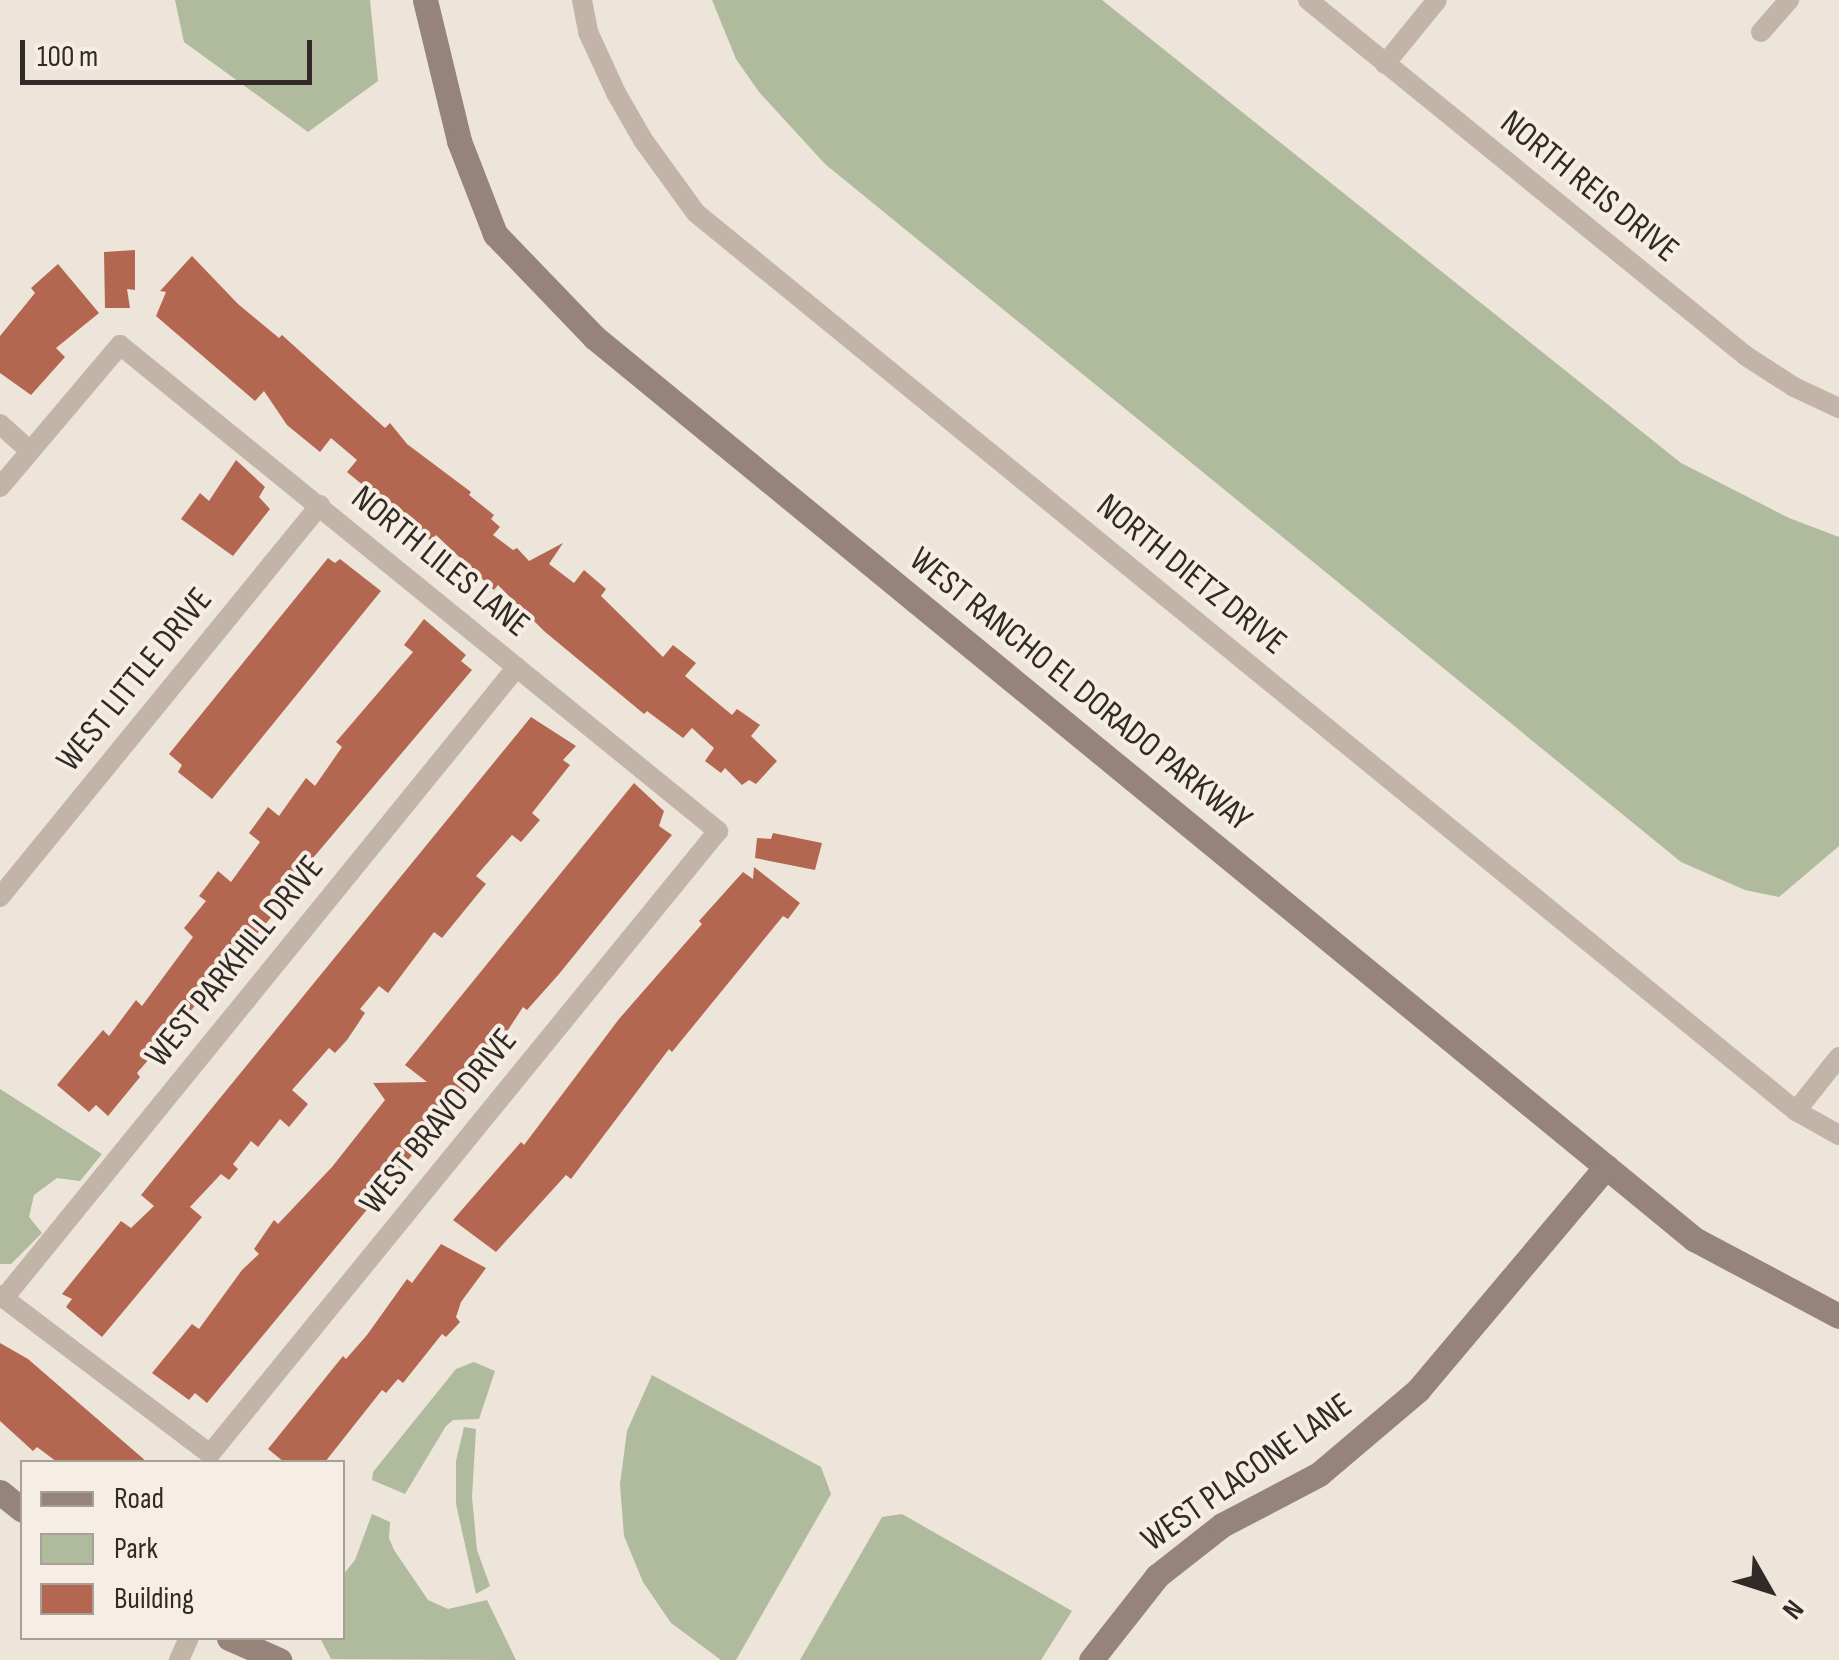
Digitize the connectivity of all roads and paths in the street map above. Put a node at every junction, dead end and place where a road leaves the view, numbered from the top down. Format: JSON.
{"nodes":[{"id":1,"x":425,"y":0,"type":"edge"},
{"id":2,"x":582,"y":0,"type":"edge"},
{"id":3,"x":1308,"y":0,"type":"edge"},
{"id":4,"x":1437,"y":0,"type":"edge"},
{"id":5,"x":1789,"y":0,"type":"edge"},
{"id":6,"x":1761,"y":32,"type":"dead end"},
{"id":7,"x":1385,"y":64,"type":"junction"},
{"id":8,"x":1839,"y":408,"type":"edge"},
{"id":9,"x":0,"y":424,"type":"edge"},
{"id":10,"x":30,"y":451,"type":"junction"},
{"id":11,"x":0,"y":487,"type":"edge"},
{"id":12,"x":320,"y":506,"type":"junction"},
{"id":13,"x":517,"y":667,"type":"junction"},
{"id":14,"x":718,"y":831,"type":"joint"},
{"id":15,"x":0,"y":896,"type":"edge"},
{"id":16,"x":1839,"y":1057,"type":"edge"},
{"id":17,"x":1796,"y":1111,"type":"junction"},
{"id":18,"x":1839,"y":1135,"type":"edge"},
{"id":19,"x":1606,"y":1167,"type":"junction"},
{"id":20,"x":2,"y":1296,"type":"edge"},
{"id":21,"x":1839,"y":1316,"type":"edge"},
{"id":22,"x":0,"y":1492,"type":"edge"},
{"id":23,"x":20,"y":1508,"type":"edge"},
{"id":24,"x":234,"y":1640,"type":"edge"},
{"id":25,"x":279,"y":1660,"type":"edge"},
{"id":26,"x":1091,"y":1660,"type":"edge"}],
"edges":[{"from":1,"to":19,"type":"street","name":"WEST RANCHO EL DORADO PARKWAY"},
{"from":2,"to":17,"type":"street","name":"NORTH DIETZ DRIVE"},
{"from":3,"to":7,"type":"street","name":"NORTH REIS DRIVE"},
{"from":4,"to":7,"type":"street"},
{"from":5,"to":6,"type":"street"},
{"from":7,"to":8,"type":"street","name":"NORTH REIS DRIVE"},
{"from":9,"to":10,"type":"street"},
{"from":10,"to":11,"type":"street"},
{"from":10,"to":12,"type":"street","name":"NORTH LILES LANE"},
{"from":12,"to":13,"type":"street","name":"NORTH LILES LANE"},
{"from":12,"to":15,"type":"street","name":"WEST LITTLE DRIVE"},
{"from":13,"to":14,"type":"street","name":"NORTH LILES LANE"},
{"from":13,"to":20,"type":"street","name":"WEST PARKHILL DRIVE"},
{"from":14,"to":20,"type":"street","name":"WEST BRAVO DRIVE"},
{"from":16,"to":17,"type":"street"},
{"from":17,"to":18,"type":"street","name":"NORTH DIETZ DRIVE"},
{"from":19,"to":21,"type":"street","name":"WEST RANCHO EL DORADO PARKWAY"},
{"from":19,"to":26,"type":"street","name":"WEST PLACONE LANE"},
{"from":22,"to":23,"type":"street"},
{"from":24,"to":25,"type":"street"}]}
